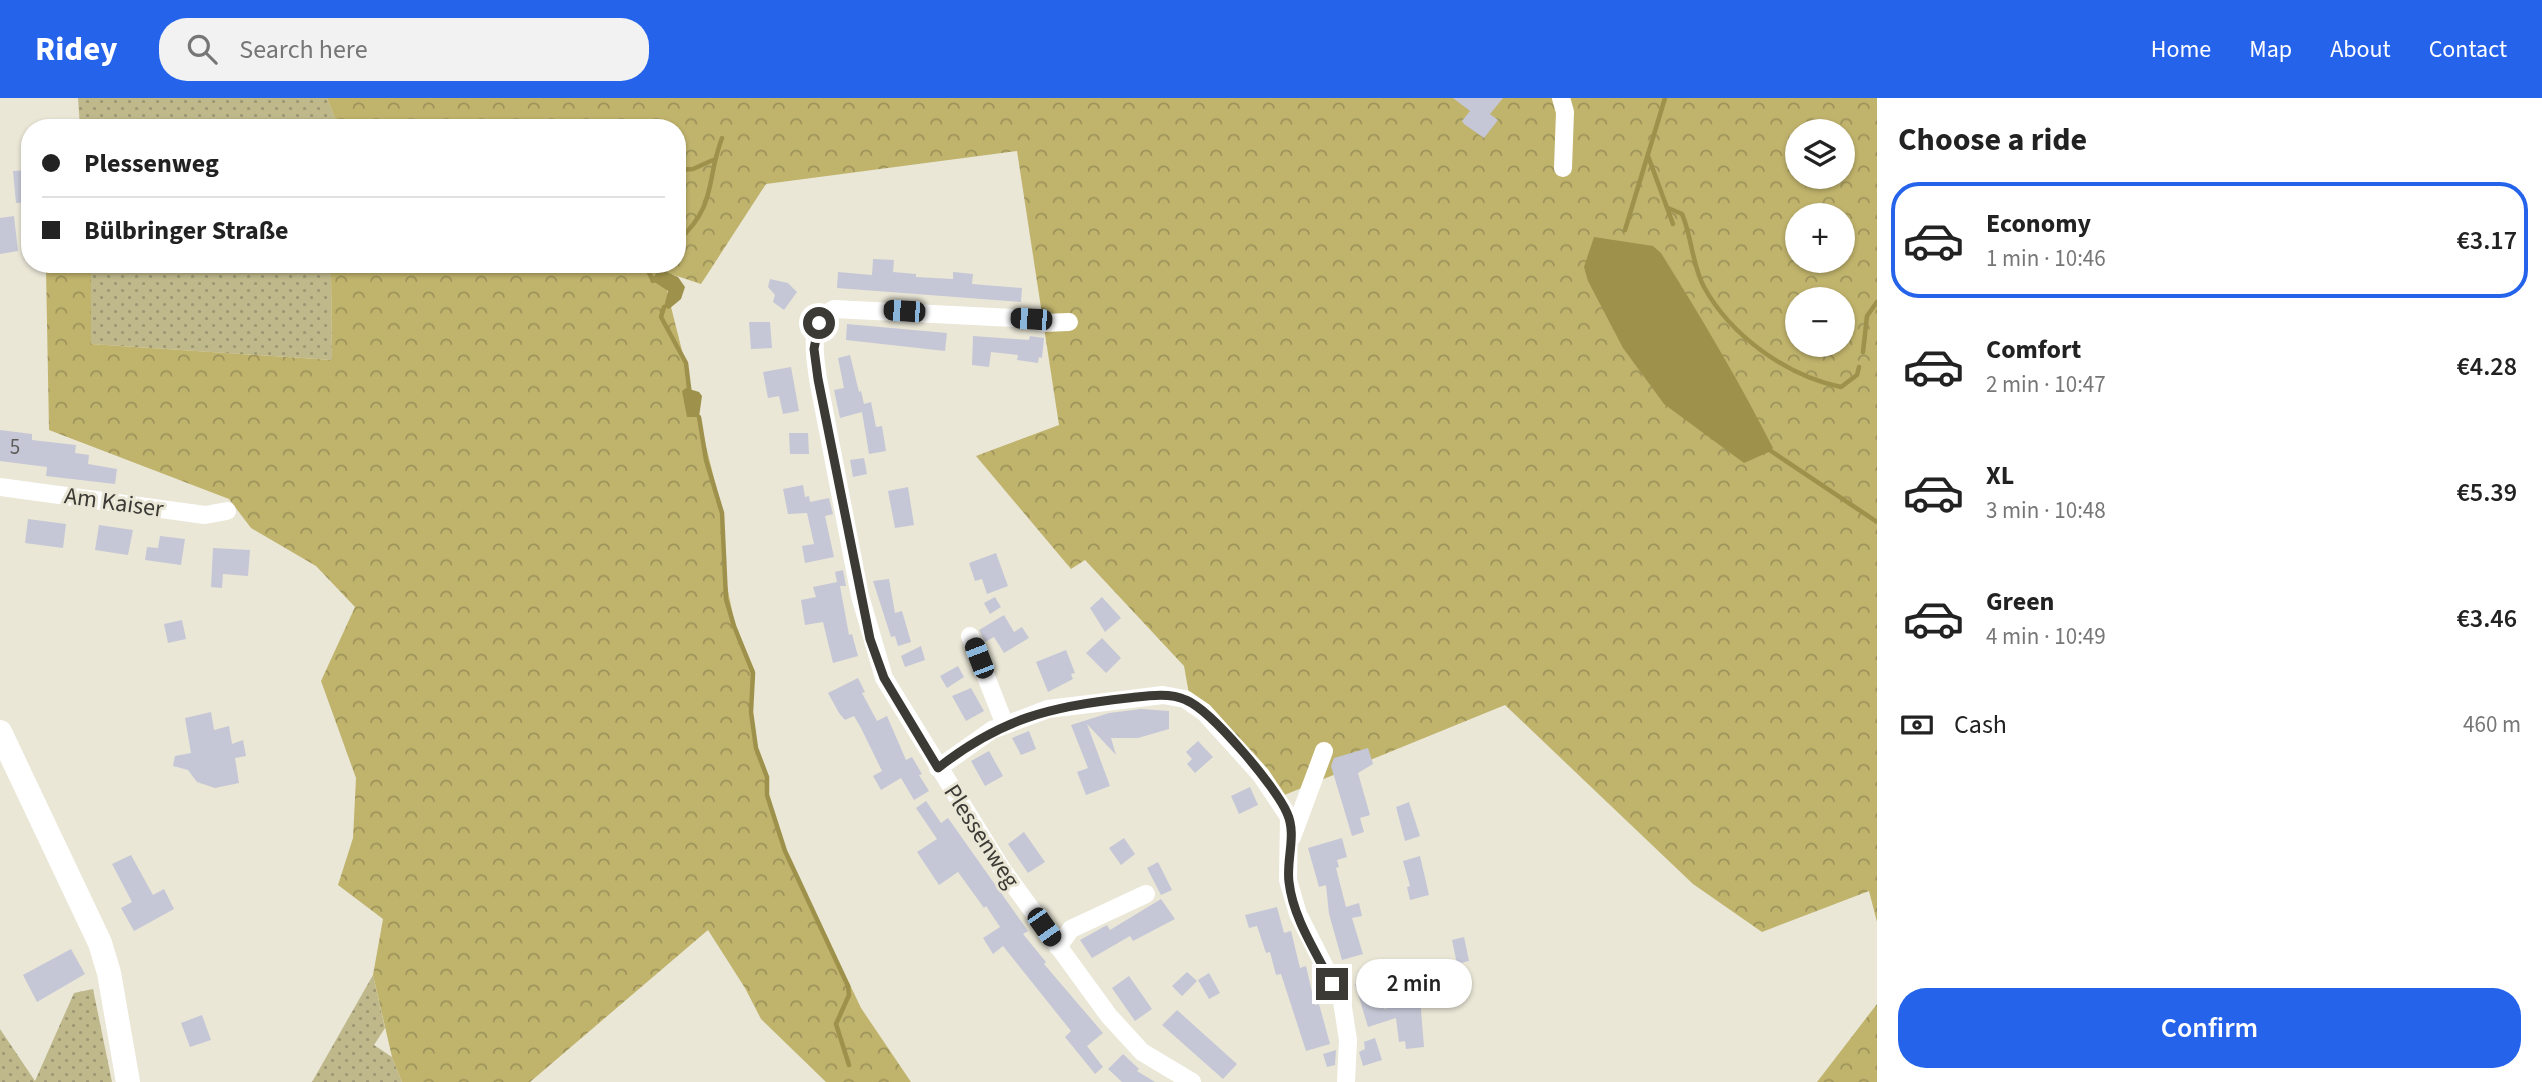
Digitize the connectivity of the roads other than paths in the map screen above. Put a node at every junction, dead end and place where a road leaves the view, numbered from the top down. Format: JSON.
{"nodes":[{"id":1,"x":1561,"y":98,"type":"edge"},
{"id":2,"x":1563,"y":168,"type":"dead end"},
{"id":3,"x":1069,"y":322,"type":"dead end"},
{"id":4,"x":0,"y":487,"type":"edge"},
{"id":5,"x":227,"y":511,"type":"dead end"},
{"id":6,"x":970,"y":636,"type":"dead end"},
{"id":7,"x":1005,"y":724,"type":"junction"},
{"id":8,"x":0,"y":732,"type":"edge"},
{"id":9,"x":1324,"y":751,"type":"dead end"},
{"id":10,"x":938,"y":768,"type":"junction"},
{"id":11,"x":1291,"y":840,"type":"junction"},
{"id":12,"x":1146,"y":894,"type":"dead end"},
{"id":13,"x":1058,"y":947,"type":"junction"},
{"id":14,"x":128,"y":1082,"type":"edge"},
{"id":15,"x":1192,"y":1082,"type":"edge"},
{"id":16,"x":1346,"y":1082,"type":"edge"}],
"edges":[{"from":1,"to":2,"type":"street"},
{"from":3,"to":10,"type":"street","name":"Plessenweg"},
{"from":4,"to":5,"type":"street","name":"Am Kaiser"},
{"from":6,"to":7,"type":"street"},
{"from":7,"to":10,"type":"street"},
{"from":7,"to":11,"type":"street"},
{"from":8,"to":14,"type":"main road"},
{"from":9,"to":11,"type":"street"},
{"from":10,"to":13,"type":"street","name":"Plessenweg"},
{"from":11,"to":16,"type":"street"},
{"from":12,"to":13,"type":"street"},
{"from":13,"to":15,"type":"street","name":"Plessenweg"}]}
